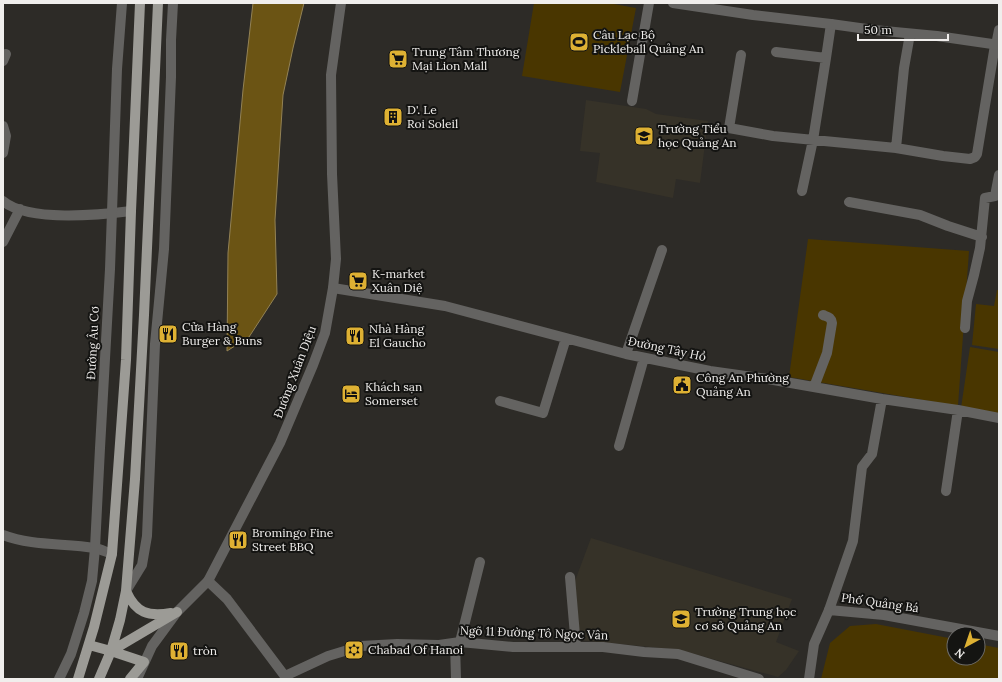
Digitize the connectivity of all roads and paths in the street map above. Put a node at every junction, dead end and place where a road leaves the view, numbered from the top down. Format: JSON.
{"nodes":[{"id":1,"x":122,"y":3,"type":"edge"},
{"id":2,"x":140,"y":3,"type":"edge"},
{"id":3,"x":158,"y":3,"type":"edge"},
{"id":4,"x":172,"y":3,"type":"edge"},
{"id":5,"x":341,"y":3,"type":"edge"},
{"id":6,"x":649,"y":3,"type":"edge"},
{"id":7,"x":673,"y":3,"type":"edge"},
{"id":8,"x":831,"y":24,"type":"junction"},
{"id":9,"x":999,"y":30,"type":"edge"},
{"id":10,"x":910,"y":34,"type":"junction"},
{"id":11,"x":997,"y":45,"type":"edge"},
{"id":12,"x":776,"y":52,"type":"dead end"},
{"id":13,"x":740,"y":55,"type":"dead end"},
{"id":14,"x":826,"y":58,"type":"junction"},
{"id":15,"x":632,"y":101,"type":"dead end"},
{"id":16,"x":3,"y":126,"type":"edge"},
{"id":17,"x":813,"y":140,"type":"junction"},
{"id":18,"x":896,"y":148,"type":"junction"},
{"id":19,"x":3,"y":153,"type":"edge"},
{"id":20,"x":999,"y":175,"type":"edge"},
{"id":21,"x":802,"y":190,"type":"dead end"},
{"id":22,"x":997,"y":197,"type":"edge"},
{"id":23,"x":3,"y":200,"type":"edge"},
{"id":24,"x":849,"y":202,"type":"dead end"},
{"id":25,"x":20,"y":209,"type":"junction"},
{"id":26,"x":131,"y":211,"type":"junction"},
{"id":27,"x":112,"y":213,"type":"junction"},
{"id":28,"x":982,"y":237,"type":"junction"},
{"id":29,"x":3,"y":242,"type":"edge"},
{"id":30,"x":662,"y":250,"type":"dead end"},
{"id":31,"x":334,"y":288,"type":"junction"},
{"id":32,"x":128,"y":314,"type":"junction"},
{"id":33,"x":144,"y":315,"type":"junction"},
{"id":34,"x":823,"y":315,"type":"dead end"},
{"id":35,"x":966,"y":328,"type":"dead end"},
{"id":36,"x":566,"y":338,"type":"junction"},
{"id":37,"x":626,"y":354,"type":"junction"},
{"id":38,"x":644,"y":358,"type":"junction"},
{"id":39,"x":814,"y":386,"type":"junction"},
{"id":40,"x":882,"y":399,"type":"junction"},
{"id":41,"x":500,"y":401,"type":"dead end"},
{"id":42,"x":958,"y":410,"type":"junction"},
{"id":43,"x":999,"y":418,"type":"edge"},
{"id":44,"x":619,"y":446,"type":"dead end"},
{"id":45,"x":946,"y":491,"type":"dead end"},
{"id":46,"x":3,"y":534,"type":"edge"},
{"id":47,"x":95,"y":548,"type":"junction"},
{"id":48,"x":112,"y":554,"type":"junction"},
{"id":49,"x":480,"y":562,"type":"dead end"},
{"id":50,"x":570,"y":577,"type":"dead end"},
{"id":51,"x":208,"y":581,"type":"junction"},
{"id":52,"x":126,"y":591,"type":"junction"},
{"id":53,"x":829,"y":610,"type":"junction"},
{"id":54,"x":177,"y":612,"type":"junction"},
{"id":55,"x":999,"y":636,"type":"edge"},
{"id":56,"x":458,"y":642,"type":"junction"},
{"id":57,"x":89,"y":645,"type":"junction"},
{"id":58,"x":576,"y":647,"type":"junction"},
{"id":59,"x":111,"y":651,"type":"junction"},
{"id":60,"x":144,"y":662,"type":"junction"},
{"id":61,"x":740,"y":676,"type":"edge"},
{"id":62,"x":286,"y":677,"type":"edge"},
{"id":63,"x":59,"y":679,"type":"edge"},
{"id":64,"x":78,"y":679,"type":"edge"},
{"id":65,"x":99,"y":679,"type":"edge"},
{"id":66,"x":130,"y":679,"type":"edge"},
{"id":67,"x":137,"y":679,"type":"edge"},
{"id":68,"x":456,"y":679,"type":"edge"},
{"id":69,"x":759,"y":679,"type":"edge"},
{"id":70,"x":809,"y":679,"type":"edge"}],
"edges":[{"from":1,"to":27,"type":"street","name":"Đường Âu Cơ"},
{"from":2,"to":26,"type":"main road"},
{"from":3,"to":33,"type":"main road"},
{"from":4,"to":52,"type":"street"},
{"from":5,"to":31,"type":"street","name":"Đường Xuân Diệu"},
{"from":6,"to":15,"type":"street"},
{"from":7,"to":8,"type":"street"},
{"from":8,"to":10,"type":"street"},
{"from":8,"to":14,"type":"street"},
{"from":9,"to":11,"type":"street"},
{"from":10,"to":11,"type":"street"},
{"from":10,"to":18,"type":"street"},
{"from":11,"to":18,"type":"street"},
{"from":12,"to":14,"type":"street"},
{"from":13,"to":17,"type":"street"},
{"from":14,"to":17,"type":"street"},
{"from":16,"to":19,"type":"street"},
{"from":17,"to":18,"type":"street"},
{"from":17,"to":21,"type":"street"},
{"from":20,"to":22,"type":"street"},
{"from":22,"to":28,"type":"street"},
{"from":23,"to":25,"type":"street"},
{"from":24,"to":28,"type":"street"},
{"from":25,"to":27,"type":"street"},
{"from":25,"to":29,"type":"street"},
{"from":26,"to":27,"type":"street"},
{"from":26,"to":32,"type":"main road"},
{"from":27,"to":47,"type":"street","name":"Đường Âu Cơ"},
{"from":28,"to":35,"type":"street"},
{"from":30,"to":37,"type":"street"},
{"from":31,"to":36,"type":"street","name":"Đường Tây Hồ"},
{"from":31,"to":51,"type":"street","name":"Đường Xuân Diệu"},
{"from":32,"to":33,"type":"main road"},
{"from":32,"to":48,"type":"main road"},
{"from":33,"to":52,"type":"main road"},
{"from":34,"to":39,"type":"street"},
{"from":36,"to":37,"type":"street","name":"Đường Tây Hồ"},
{"from":36,"to":41,"type":"street"},
{"from":37,"to":38,"type":"street","name":"Đường Tây Hồ"},
{"from":38,"to":39,"type":"street","name":"Đường Tây Hồ"},
{"from":38,"to":44,"type":"street"},
{"from":39,"to":40,"type":"street","name":"Đường Tây Hồ"},
{"from":40,"to":42,"type":"street","name":"Đường Tây Hồ"},
{"from":40,"to":53,"type":"street"},
{"from":42,"to":43,"type":"street","name":"Đường Tây Hồ"},
{"from":42,"to":45,"type":"street"},
{"from":46,"to":47,"type":"street"},
{"from":47,"to":48,"type":"street"},
{"from":47,"to":63,"type":"street","name":"Đường Âu Cơ"},
{"from":48,"to":57,"type":"main road"},
{"from":49,"to":56,"type":"street"},
{"from":50,"to":58,"type":"street"},
{"from":51,"to":54,"type":"street","name":"Đường Xuân Diệu"},
{"from":51,"to":62,"type":"street"},
{"from":52,"to":54,"type":"main road"},
{"from":52,"to":59,"type":"main road"},
{"from":53,"to":55,"type":"street","name":"Phố Quảng Bá"},
{"from":53,"to":70,"type":"street","name":"Phố Quảng Bá"},
{"from":54,"to":59,"type":"main road"},
{"from":54,"to":60,"type":"street","name":"Đường Xuân Diệu"},
{"from":56,"to":58,"type":"street","name":"Ngõ 11 Đường Tô Ngọc Vân"},
{"from":56,"to":62,"type":"street","name":"Ngõ 11 Đường Tô Ngọc Vân"},
{"from":56,"to":68,"type":"street"},
{"from":57,"to":59,"type":"main road"},
{"from":57,"to":64,"type":"main road"},
{"from":58,"to":61,"type":"street","name":"Ngõ 11 Đường Tô Ngọc Vân"},
{"from":59,"to":60,"type":"main road"},
{"from":59,"to":65,"type":"main road"},
{"from":60,"to":66,"type":"main road"},
{"from":60,"to":67,"type":"street"},
{"from":61,"to":69,"type":"street","name":"Ngõ 11 Đường Tô Ngọc Vân"}]}
